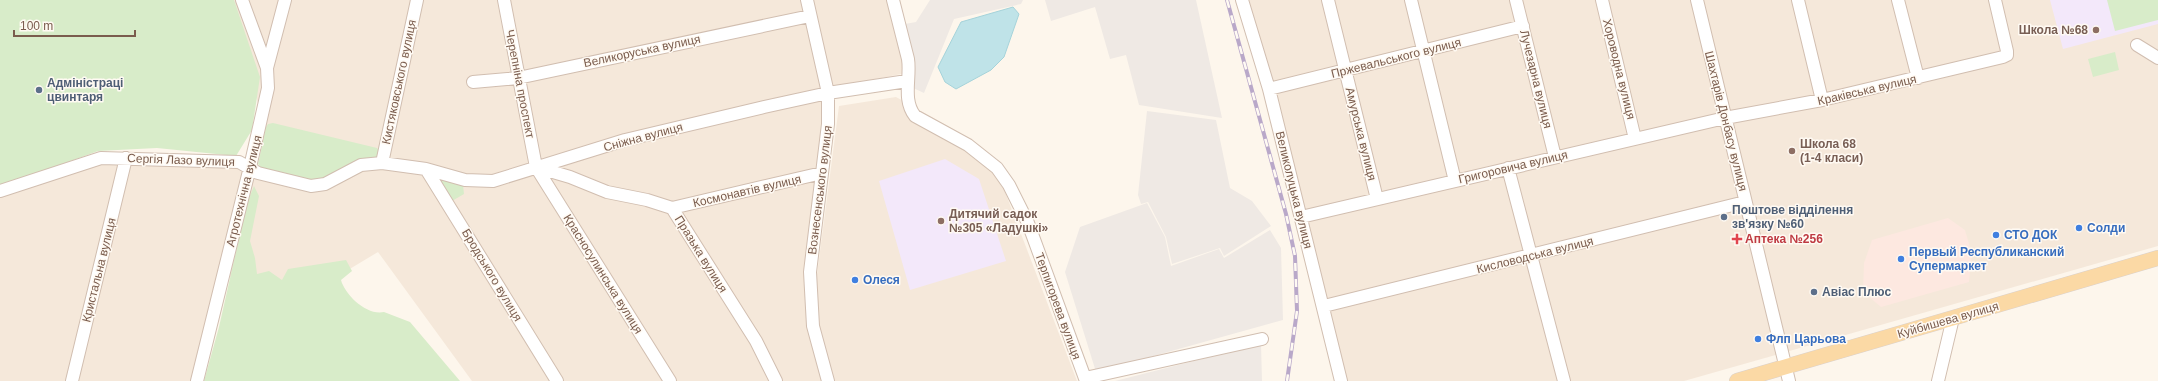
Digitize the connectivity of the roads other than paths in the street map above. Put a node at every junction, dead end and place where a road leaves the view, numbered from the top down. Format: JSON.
{"nodes":[{"id":1,"x":242,"y":0,"type":"edge"},
{"id":2,"x":285,"y":0,"type":"edge"},
{"id":3,"x":417,"y":0,"type":"edge"},
{"id":4,"x":807,"y":0,"type":"edge"},
{"id":5,"x":892,"y":0,"type":"edge"},
{"id":6,"x":1242,"y":0,"type":"edge"},
{"id":7,"x":1328,"y":0,"type":"edge"},
{"id":8,"x":1411,"y":0,"type":"edge"},
{"id":9,"x":1516,"y":0,"type":"edge"},
{"id":10,"x":1602,"y":0,"type":"edge"},
{"id":11,"x":1697,"y":0,"type":"edge"},
{"id":12,"x":1798,"y":0,"type":"edge"},
{"id":13,"x":1898,"y":0,"type":"edge"},
{"id":14,"x":1995,"y":0,"type":"edge"},
{"id":15,"x":507,"y":1,"type":"edge"},
{"id":16,"x":810,"y":16,"type":"junction"},
{"id":17,"x":1523,"y":26,"type":"junction"},
{"id":18,"x":2137,"y":44,"type":"dead end"},
{"id":19,"x":1423,"y":51,"type":"junction"},
{"id":20,"x":2158,"y":58,"type":"edge"},
{"id":21,"x":267,"y":68,"type":"junction"},
{"id":22,"x":1346,"y":70,"type":"junction"},
{"id":23,"x":518,"y":78,"type":"junction"},
{"id":24,"x":1918,"y":78,"type":"junction"},
{"id":25,"x":907,"y":81,"type":"junction"},
{"id":26,"x":474,"y":82,"type":"dead end"},
{"id":27,"x":1269,"y":89,"type":"junction"},
{"id":28,"x":828,"y":93,"type":"junction"},
{"id":29,"x":1822,"y":100,"type":"junction"},
{"id":30,"x":1725,"y":118,"type":"junction"},
{"id":31,"x":1635,"y":138,"type":"junction"},
{"id":32,"x":1555,"y":157,"type":"junction"},
{"id":33,"x":126,"y":158,"type":"junction"},
{"id":34,"x":382,"y":163,"type":"junction"},
{"id":35,"x":250,"y":166,"type":"junction"},
{"id":36,"x":536,"y":167,"type":"junction"},
{"id":37,"x":1508,"y":168,"type":"junction"},
{"id":38,"x":426,"y":169,"type":"junction"},
{"id":39,"x":822,"y":173,"type":"junction"},
{"id":40,"x":1455,"y":181,"type":"junction"},
{"id":41,"x":0,"y":191,"type":"edge"},
{"id":42,"x":1377,"y":199,"type":"junction"},
{"id":43,"x":1745,"y":202,"type":"junction"},
{"id":44,"x":672,"y":208,"type":"junction"},
{"id":45,"x":1301,"y":217,"type":"junction"},
{"id":46,"x":1530,"y":256,"type":"junction"},
{"id":47,"x":2158,"y":258,"type":"edge"},
{"id":48,"x":1324,"y":306,"type":"junction"},
{"id":49,"x":1954,"y":318,"type":"junction"},
{"id":50,"x":1262,"y":339,"type":"dead end"},
{"id":51,"x":1787,"y":374,"type":"edge"},
{"id":52,"x":1086,"y":380,"type":"edge"},
{"id":53,"x":72,"y":381,"type":"edge"},
{"id":54,"x":197,"y":381,"type":"edge"},
{"id":55,"x":557,"y":381,"type":"edge"},
{"id":56,"x":670,"y":381,"type":"edge"},
{"id":57,"x":776,"y":381,"type":"edge"},
{"id":58,"x":828,"y":381,"type":"edge"},
{"id":59,"x":1340,"y":381,"type":"edge"},
{"id":60,"x":1564,"y":381,"type":"edge"},
{"id":61,"x":1737,"y":381,"type":"edge"},
{"id":62,"x":1938,"y":381,"type":"edge"}],
"edges":[{"from":1,"to":21,"type":"street"},
{"from":2,"to":21,"type":"street","name":"Агротехнічна вулиця"},
{"from":3,"to":34,"type":"street","name":"Кистяковського вулиця"},
{"from":4,"to":16,"type":"street","name":"Вознесенського вулиця"},
{"from":5,"to":25,"type":"street","name":"Терпигорева вулиця"},
{"from":6,"to":27,"type":"street","name":"Великолуцька вулиця"},
{"from":7,"to":22,"type":"street","name":"Амурська вулиця"},
{"from":8,"to":19,"type":"street"},
{"from":9,"to":17,"type":"street","name":"Лучезарна вулиця"},
{"from":10,"to":31,"type":"street","name":"Хороводна вулиця"},
{"from":11,"to":30,"type":"street","name":"Шахтарів Донбасу вулиця"},
{"from":12,"to":29,"type":"street"},
{"from":13,"to":24,"type":"street"},
{"from":14,"to":24,"type":"street","name":"Краківська вулиця"},
{"from":15,"to":23,"type":"street","name":"Черепніна проспект"},
{"from":16,"to":23,"type":"street","name":"Великоруська вулиця"},
{"from":16,"to":28,"type":"street","name":"Вознесенського вулиця"},
{"from":17,"to":19,"type":"street","name":"Пржевальського вулиця"},
{"from":17,"to":32,"type":"street","name":"Лучезарна вулиця"},
{"from":18,"to":20,"type":"street"},
{"from":19,"to":22,"type":"street","name":"Пржевальського вулиця"},
{"from":19,"to":40,"type":"street"},
{"from":21,"to":35,"type":"street","name":"Агротехнічна вулиця"},
{"from":22,"to":27,"type":"street","name":"Пржевальського вулиця"},
{"from":22,"to":42,"type":"street","name":"Амурська вулиця"},
{"from":23,"to":26,"type":"street","name":"Великоруська вулиця"},
{"from":23,"to":36,"type":"street","name":"Черепніна проспект"},
{"from":24,"to":29,"type":"street","name":"Краківська вулиця"},
{"from":25,"to":28,"type":"street","name":"Сніжна вулиця"},
{"from":25,"to":52,"type":"street","name":"Терпигорева вулиця"},
{"from":27,"to":45,"type":"street","name":"Великолуцька вулиця"},
{"from":28,"to":36,"type":"street","name":"Сніжна вулиця"},
{"from":28,"to":39,"type":"street","name":"Вознесенського вулиця"},
{"from":29,"to":30,"type":"street","name":"Краківська вулиця"},
{"from":30,"to":31,"type":"street","name":"Григоровича вулиця"},
{"from":30,"to":43,"type":"street","name":"Шахтарів Донбасу вулиця"},
{"from":31,"to":32,"type":"street","name":"Григоровича вулиця"},
{"from":32,"to":37,"type":"street","name":"Григоровича вулиця"},
{"from":33,"to":35,"type":"street","name":"Сергія Лазо вулиця"},
{"from":33,"to":41,"type":"street","name":"Сергія Лазо вулиця"},
{"from":33,"to":53,"type":"street","name":"Кристальна вулиця"},
{"from":34,"to":35,"type":"street","name":"Сергія Лазо вулиця"},
{"from":34,"to":38,"type":"street","name":"Сніжна вулиця"},
{"from":35,"to":54,"type":"street","name":"Агротехнічна вулиця"},
{"from":36,"to":38,"type":"street","name":"Сніжна вулиця"},
{"from":36,"to":44,"type":"street","name":"Празька вулиця"},
{"from":36,"to":56,"type":"street","name":"Красносулинська вулиця"},
{"from":37,"to":40,"type":"street","name":"Григоровича вулиця"},
{"from":37,"to":46,"type":"street"},
{"from":38,"to":55,"type":"street","name":"Бродського вулиця"},
{"from":39,"to":44,"type":"street","name":"Космонавтів вулиця"},
{"from":39,"to":58,"type":"street","name":"Вознесенського вулиця"},
{"from":40,"to":42,"type":"street","name":"Григоровича вулиця"},
{"from":42,"to":45,"type":"street","name":"Григоровича вулиця"},
{"from":43,"to":46,"type":"street","name":"Кисловодська вулиця"},
{"from":43,"to":51,"type":"street","name":"Шахтарів Донбасу вулиця"},
{"from":44,"to":57,"type":"street","name":"Празька вулиця"},
{"from":45,"to":48,"type":"street","name":"Великолуцька вулиця"},
{"from":46,"to":48,"type":"street","name":"Кисловодська вулиця"},
{"from":46,"to":60,"type":"street"},
{"from":47,"to":49,"type":"main road","name":"Куйбишева вулиця"},
{"from":48,"to":59,"type":"street","name":"Великолуцька вулиця"},
{"from":49,"to":51,"type":"main road","name":"Куйбишева вулиця"},
{"from":49,"to":62,"type":"street"},
{"from":50,"to":52,"type":"street"},
{"from":51,"to":61,"type":"main road","name":"Куйбишева вулиця"}]}
